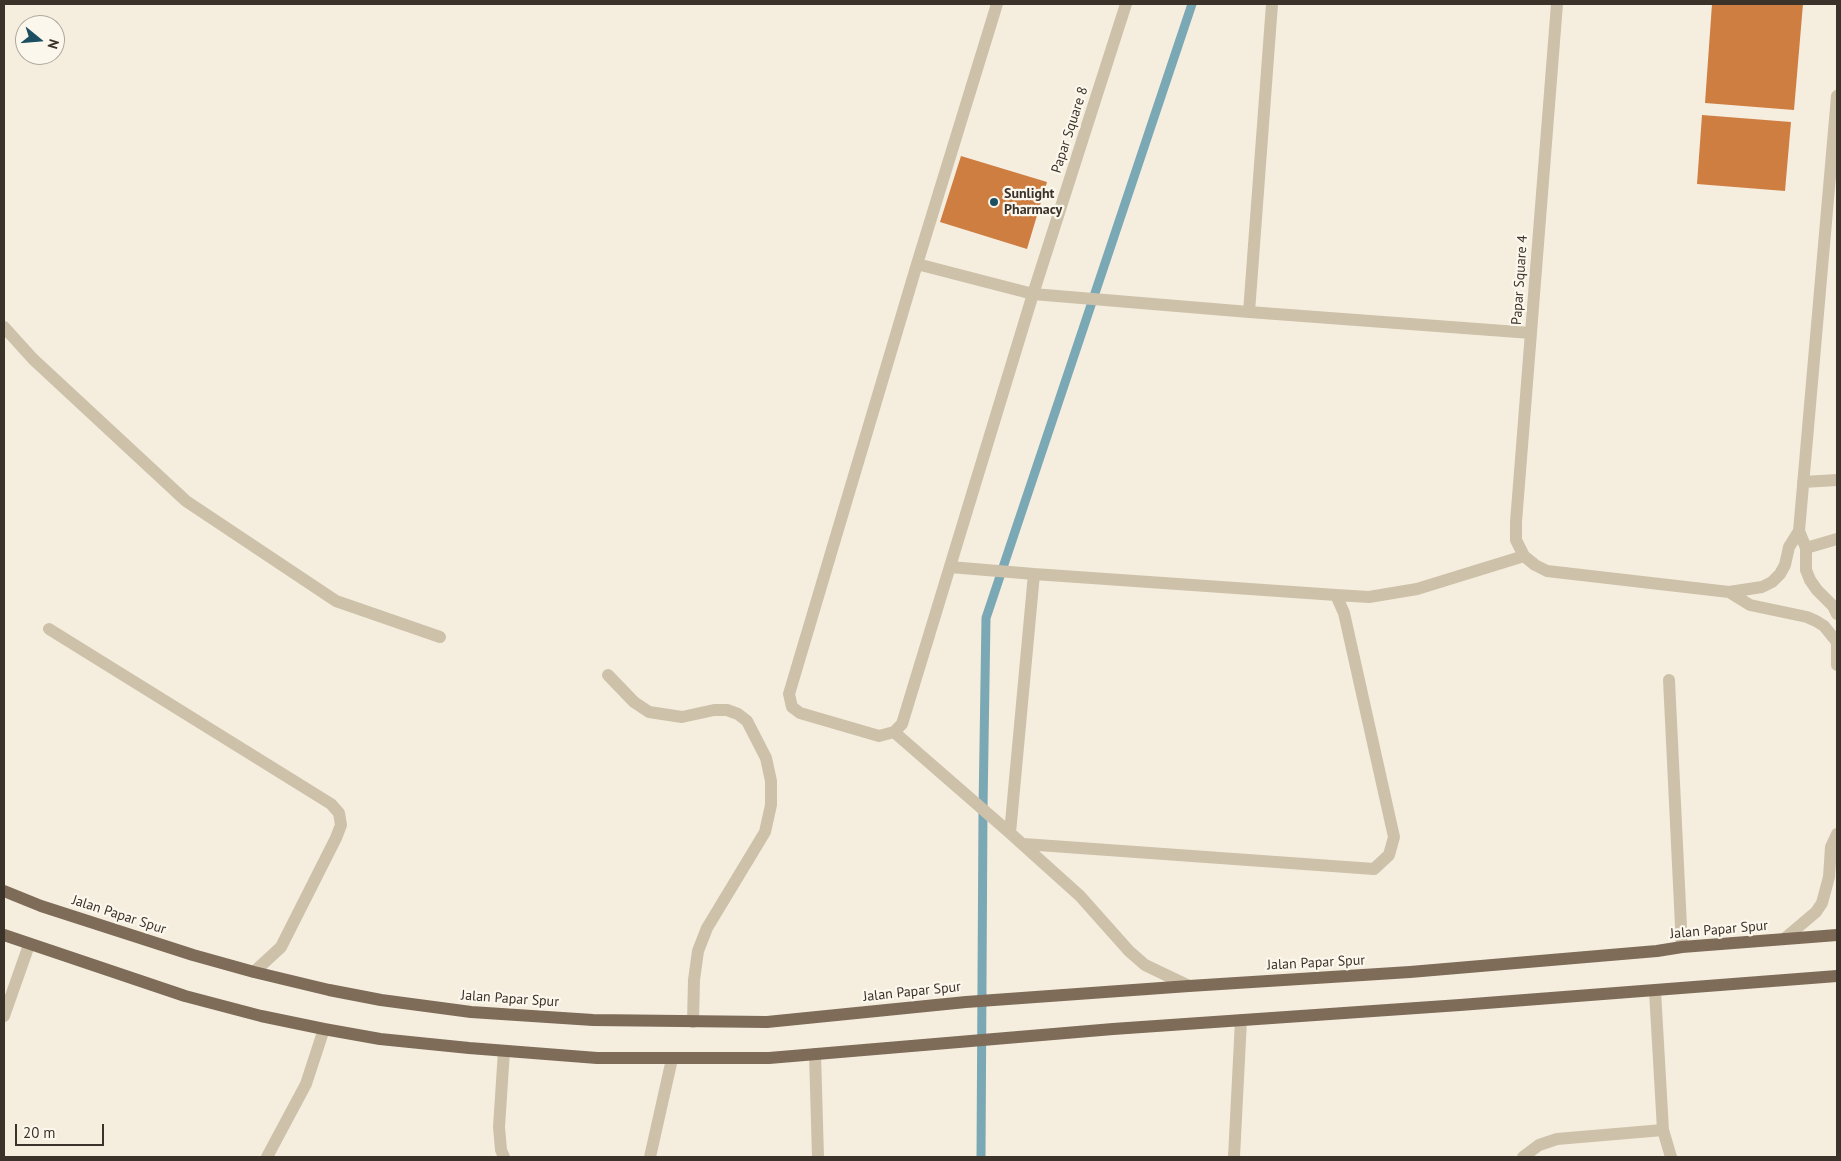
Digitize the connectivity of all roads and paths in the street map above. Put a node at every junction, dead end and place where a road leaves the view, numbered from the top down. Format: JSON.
{"nodes":[{"id":1,"x":997,"y":4,"type":"edge"},
{"id":2,"x":1126,"y":4,"type":"edge"},
{"id":3,"x":1272,"y":4,"type":"edge"},
{"id":4,"x":1557,"y":4,"type":"edge"},
{"id":5,"x":1837,"y":96,"type":"edge"},
{"id":6,"x":917,"y":264,"type":"junction"},
{"id":7,"x":1033,"y":294,"type":"junction"},
{"id":8,"x":1249,"y":312,"type":"junction"},
{"id":9,"x":4,"y":327,"type":"edge"},
{"id":10,"x":1531,"y":333,"type":"junction"},
{"id":11,"x":1837,"y":480,"type":"edge"},
{"id":12,"x":1803,"y":482,"type":"junction"},
{"id":13,"x":1798,"y":531,"type":"junction"},
{"id":14,"x":1837,"y":538,"type":"edge"},
{"id":15,"x":1806,"y":548,"type":"junction"},
{"id":16,"x":1524,"y":556,"type":"junction"},
{"id":17,"x":950,"y":567,"type":"junction"},
{"id":18,"x":1034,"y":574,"type":"junction"},
{"id":19,"x":1730,"y":592,"type":"junction"},
{"id":20,"x":1336,"y":595,"type":"junction"},
{"id":21,"x":1837,"y":614,"type":"edge"},
{"id":22,"x":50,"y":629,"type":"dead end"},
{"id":23,"x":440,"y":637,"type":"dead end"},
{"id":24,"x":1837,"y":641,"type":"edge"},
{"id":25,"x":1837,"y":659,"type":"edge"},
{"id":26,"x":1837,"y":665,"type":"edge"},
{"id":27,"x":608,"y":675,"type":"dead end"},
{"id":28,"x":1669,"y":680,"type":"dead end"},
{"id":29,"x":894,"y":732,"type":"junction"},
{"id":30,"x":1010,"y":833,"type":"junction"},
{"id":31,"x":1837,"y":834,"type":"edge"},
{"id":32,"x":1024,"y":844,"type":"junction"},
{"id":33,"x":4,"y":891,"type":"edge"},
{"id":34,"x":4,"y":935,"type":"edge"},
{"id":35,"x":1837,"y":935,"type":"edge"},
{"id":36,"x":1784,"y":940,"type":"junction"},
{"id":37,"x":29,"y":945,"type":"junction"},
{"id":38,"x":1682,"y":947,"type":"junction"},
{"id":39,"x":254,"y":972,"type":"junction"},
{"id":40,"x":1837,"y":976,"type":"edge"},
{"id":41,"x":1189,"y":986,"type":"junction"},
{"id":42,"x":1656,"y":991,"type":"junction"},
{"id":43,"x":4,"y":1016,"type":"edge"},
{"id":44,"x":1241,"y":1020,"type":"junction"},
{"id":45,"x":693,"y":1022,"type":"junction"},
{"id":46,"x":324,"y":1029,"type":"junction"},
{"id":47,"x":504,"y":1051,"type":"junction"},
{"id":48,"x":815,"y":1054,"type":"junction"},
{"id":49,"x":672,"y":1059,"type":"junction"},
{"id":50,"x":1663,"y":1130,"type":"junction"},
{"id":51,"x":267,"y":1157,"type":"edge"},
{"id":52,"x":504,"y":1157,"type":"edge"},
{"id":53,"x":650,"y":1157,"type":"edge"},
{"id":54,"x":818,"y":1157,"type":"edge"},
{"id":55,"x":1234,"y":1157,"type":"edge"},
{"id":56,"x":1523,"y":1157,"type":"edge"},
{"id":57,"x":1671,"y":1157,"type":"edge"}],
"edges":[{"from":1,"to":6,"type":"street"},
{"from":2,"to":7,"type":"street","name":"Papar Square 8"},
{"from":3,"to":8,"type":"street"},
{"from":4,"to":10,"type":"street","name":"Papar Square 4"},
{"from":5,"to":12,"type":"street"},
{"from":6,"to":7,"type":"street"},
{"from":6,"to":29,"type":"street"},
{"from":7,"to":8,"type":"street"},
{"from":7,"to":17,"type":"street","name":"Papar Square 8"},
{"from":8,"to":10,"type":"street"},
{"from":9,"to":23,"type":"street"},
{"from":10,"to":16,"type":"street","name":"Papar Square 4"},
{"from":11,"to":12,"type":"street"},
{"from":12,"to":13,"type":"street"},
{"from":13,"to":15,"type":"street"},
{"from":13,"to":19,"type":"street"},
{"from":14,"to":15,"type":"street"},
{"from":15,"to":21,"type":"street"},
{"from":16,"to":19,"type":"street"},
{"from":16,"to":20,"type":"street"},
{"from":17,"to":18,"type":"street"},
{"from":17,"to":29,"type":"street","name":"Papar Square 8"},
{"from":18,"to":20,"type":"street"},
{"from":18,"to":30,"type":"street"},
{"from":19,"to":24,"type":"street"},
{"from":20,"to":32,"type":"street"},
{"from":22,"to":39,"type":"street"},
{"from":24,"to":25,"type":"street"},
{"from":25,"to":26,"type":"street"},
{"from":27,"to":45,"type":"street"},
{"from":28,"to":38,"type":"street"},
{"from":29,"to":30,"type":"street"},
{"from":30,"to":32,"type":"street"},
{"from":31,"to":36,"type":"street"},
{"from":32,"to":41,"type":"street"},
{"from":33,"to":39,"type":"main road","name":"Jalan Papar Spur"},
{"from":34,"to":37,"type":"main road"},
{"from":35,"to":36,"type":"main road","name":"Jalan Papar Spur"},
{"from":36,"to":38,"type":"main road","name":"Jalan Papar Spur"},
{"from":37,"to":43,"type":"street"},
{"from":37,"to":46,"type":"main road"},
{"from":38,"to":41,"type":"main road","name":"Jalan Papar Spur"},
{"from":39,"to":45,"type":"main road","name":"Jalan Papar Spur"},
{"from":40,"to":42,"type":"main road"},
{"from":41,"to":45,"type":"main road","name":"Jalan Papar Spur"},
{"from":42,"to":44,"type":"main road"},
{"from":42,"to":50,"type":"street"},
{"from":44,"to":48,"type":"main road"},
{"from":44,"to":55,"type":"street"},
{"from":46,"to":47,"type":"main road"},
{"from":46,"to":51,"type":"street"},
{"from":47,"to":49,"type":"main road"},
{"from":47,"to":52,"type":"street"},
{"from":48,"to":49,"type":"main road"},
{"from":48,"to":54,"type":"street"},
{"from":49,"to":53,"type":"street"},
{"from":50,"to":56,"type":"street"},
{"from":50,"to":57,"type":"street"}]}
